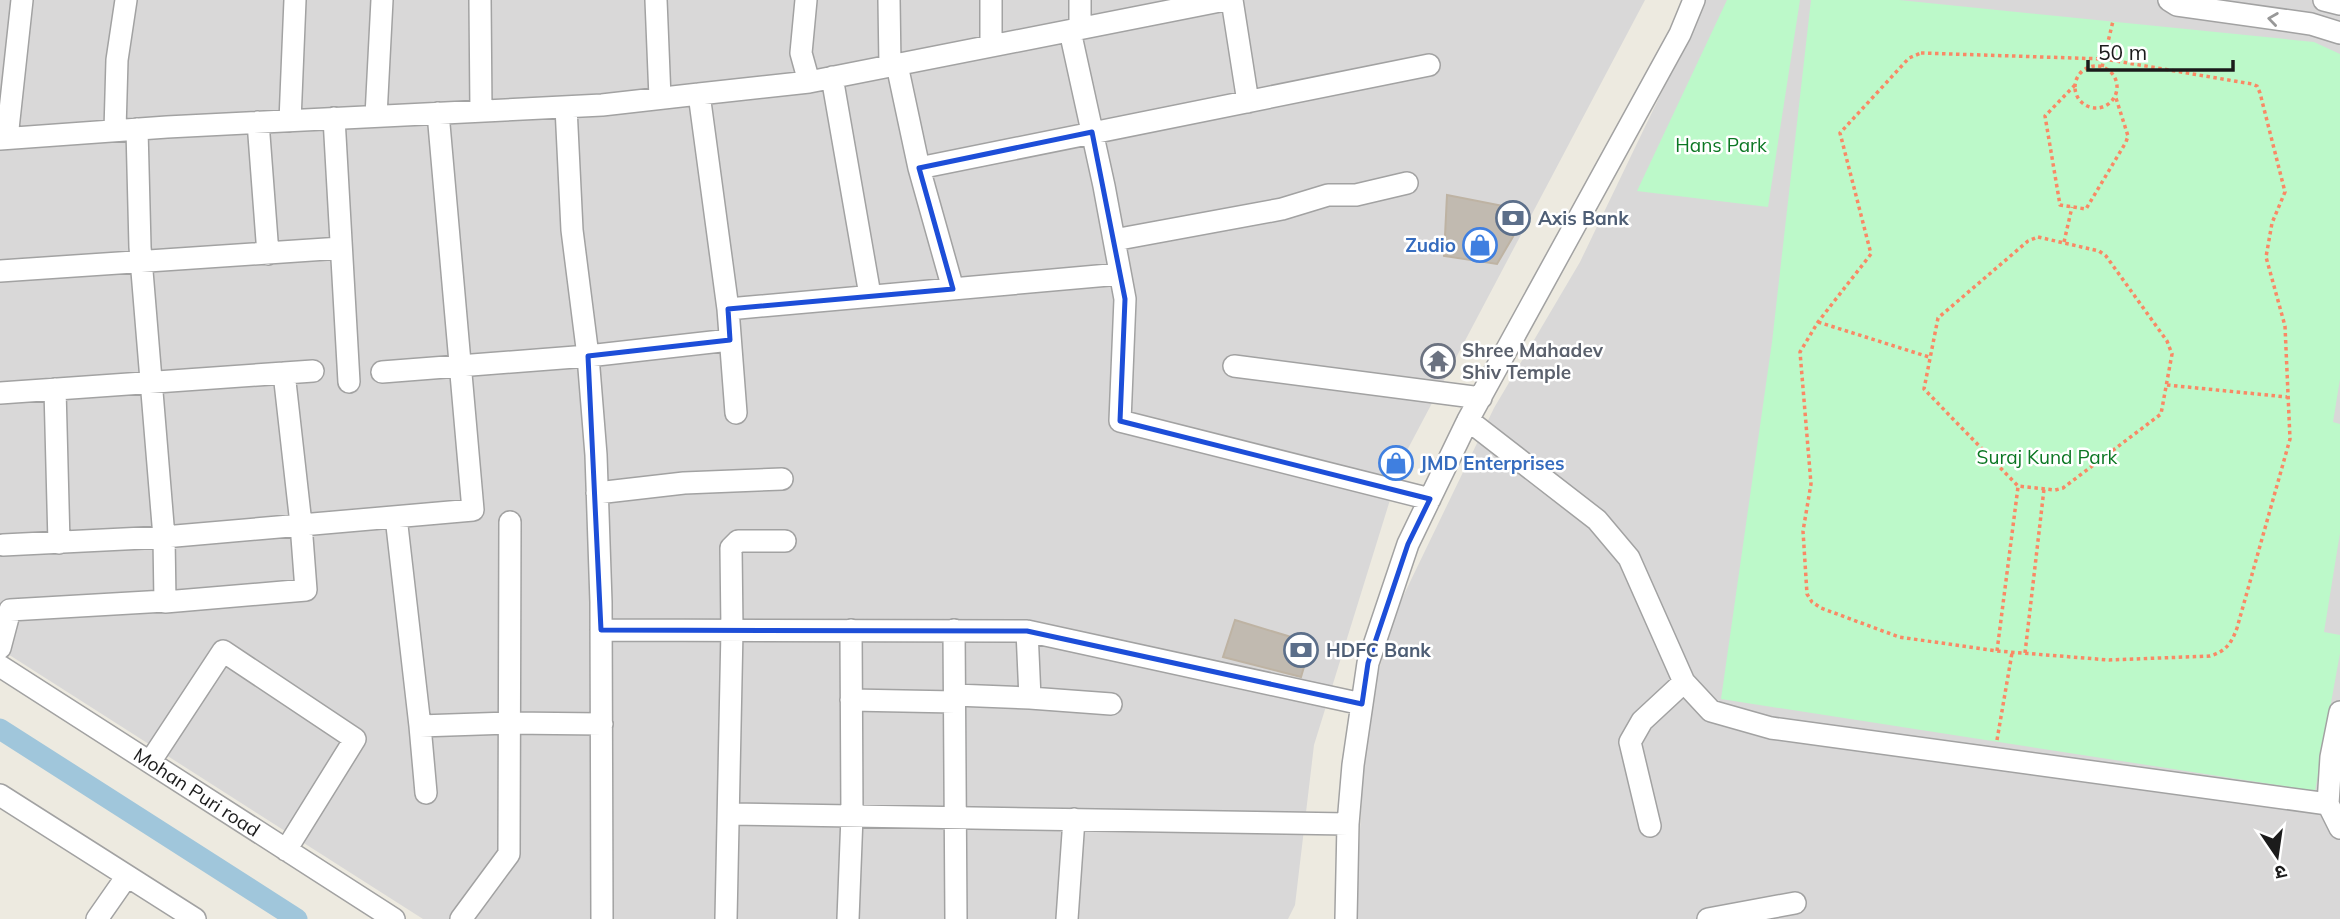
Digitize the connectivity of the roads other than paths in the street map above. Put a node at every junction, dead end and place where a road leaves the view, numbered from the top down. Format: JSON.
{"nodes":[{"id":1,"x":22,"y":0,"type":"edge"},
{"id":2,"x":126,"y":0,"type":"edge"},
{"id":3,"x":295,"y":0,"type":"edge"},
{"id":4,"x":382,"y":0,"type":"edge"},
{"id":5,"x":480,"y":0,"type":"edge"},
{"id":6,"x":656,"y":0,"type":"edge"},
{"id":7,"x":806,"y":0,"type":"edge"},
{"id":8,"x":889,"y":0,"type":"edge"},
{"id":9,"x":991,"y":0,"type":"edge"},
{"id":10,"x":1080,"y":0,"type":"edge"},
{"id":11,"x":1225,"y":0,"type":"edge"},
{"id":12,"x":1231,"y":0,"type":"edge"},
{"id":13,"x":1694,"y":0,"type":"edge"},
{"id":14,"x":2325,"y":0,"type":"edge"},
{"id":15,"x":2174,"y":2,"type":"edge"},
{"id":16,"x":2340,"y":4,"type":"edge"},
{"id":17,"x":1075,"y":30,"type":"junction"},
{"id":18,"x":2340,"y":33,"type":"edge"},
{"id":19,"x":991,"y":46,"type":"junction"},
{"id":20,"x":894,"y":65,"type":"junction"},
{"id":21,"x":1429,"y":65,"type":"dead end"},
{"id":22,"x":832,"y":77,"type":"junction"},
{"id":23,"x":808,"y":82,"type":"junction"},
{"id":24,"x":699,"y":94,"type":"junction"},
{"id":25,"x":660,"y":98,"type":"junction"},
{"id":26,"x":1248,"y":102,"type":"junction"},
{"id":27,"x":566,"y":107,"type":"junction"},
{"id":28,"x":481,"y":111,"type":"junction"},
{"id":29,"x":438,"y":113,"type":"junction"},
{"id":30,"x":376,"y":116,"type":"junction"},
{"id":31,"x":334,"y":118,"type":"junction"},
{"id":32,"x":290,"y":121,"type":"junction"},
{"id":33,"x":258,"y":122,"type":"junction"},
{"id":34,"x":138,"y":129,"type":"junction"},
{"id":35,"x":115,"y":130,"type":"junction"},
{"id":36,"x":1092,"y":132,"type":"junction"},
{"id":37,"x":4,"y":138,"type":"edge"},
{"id":38,"x":919,"y":168,"type":"junction"},
{"id":39,"x":1407,"y":183,"type":"dead end"},
{"id":40,"x":1114,"y":240,"type":"junction"},
{"id":41,"x":341,"y":248,"type":"junction"},
{"id":42,"x":268,"y":254,"type":"junction"},
{"id":43,"x":141,"y":260,"type":"junction"},
{"id":44,"x":0,"y":271,"type":"edge"},
{"id":45,"x":1120,"y":274,"type":"junction"},
{"id":46,"x":953,"y":289,"type":"junction"},
{"id":47,"x":870,"y":295,"type":"junction"},
{"id":48,"x":728,"y":309,"type":"junction"},
{"id":49,"x":730,"y":340,"type":"junction"},
{"id":50,"x":588,"y":356,"type":"junction"},
{"id":51,"x":461,"y":365,"type":"junction"},
{"id":52,"x":1234,"y":366,"type":"dead end"},
{"id":53,"x":313,"y":371,"type":"dead end"},
{"id":54,"x":383,"y":372,"type":"dead end"},
{"id":55,"x":284,"y":373,"type":"junction"},
{"id":56,"x":152,"y":382,"type":"junction"},
{"id":57,"x":349,"y":382,"type":"dead end"},
{"id":58,"x":55,"y":389,"type":"junction"},
{"id":59,"x":0,"y":393,"type":"edge"},
{"id":60,"x":1481,"y":398,"type":"junction"},
{"id":61,"x":736,"y":413,"type":"dead end"},
{"id":62,"x":1468,"y":420,"type":"junction"},
{"id":63,"x":782,"y":479,"type":"dead end"},
{"id":64,"x":597,"y":493,"type":"junction"},
{"id":65,"x":1430,"y":499,"type":"junction"},
{"id":66,"x":396,"y":517,"type":"junction"},
{"id":67,"x":510,"y":522,"type":"dead end"},
{"id":68,"x":301,"y":524,"type":"junction"},
{"id":69,"x":164,"y":537,"type":"junction"},
{"id":70,"x":785,"y":541,"type":"dead end"},
{"id":71,"x":59,"y":543,"type":"junction"},
{"id":72,"x":3,"y":545,"type":"dead end"},
{"id":73,"x":165,"y":601,"type":"junction"},
{"id":74,"x":601,"y":630,"type":"junction"},
{"id":75,"x":732,"y":630,"type":"junction"},
{"id":76,"x":851,"y":630,"type":"junction"},
{"id":77,"x":954,"y":630,"type":"junction"},
{"id":78,"x":1027,"y":631,"type":"junction"},
{"id":79,"x":0,"y":648,"type":"edge"},
{"id":80,"x":0,"y":666,"type":"edge"},
{"id":81,"x":1684,"y":682,"type":"junction"},
{"id":82,"x":1030,"y":698,"type":"junction"},
{"id":83,"x":955,"y":699,"type":"junction"},
{"id":84,"x":851,"y":700,"type":"junction"},
{"id":85,"x":1111,"y":704,"type":"dead end"},
{"id":86,"x":1362,"y":704,"type":"junction"},
{"id":87,"x":2340,"y":712,"type":"edge"},
{"id":88,"x":509,"y":723,"type":"junction"},
{"id":89,"x":602,"y":724,"type":"junction"},
{"id":90,"x":420,"y":726,"type":"junction"},
{"id":91,"x":150,"y":762,"type":"junction"},
{"id":92,"x":426,"y":793,"type":"dead end"},
{"id":93,"x":0,"y":794,"type":"edge"},
{"id":94,"x":2328,"y":804,"type":"junction"},
{"id":95,"x":729,"y":814,"type":"junction"},
{"id":96,"x":852,"y":816,"type":"junction"},
{"id":97,"x":956,"y":817,"type":"junction"},
{"id":98,"x":1074,"y":819,"type":"junction"},
{"id":99,"x":1348,"y":824,"type":"junction"},
{"id":100,"x":1650,"y":826,"type":"dead end"},
{"id":101,"x":2340,"y":828,"type":"edge"},
{"id":102,"x":286,"y":850,"type":"junction"},
{"id":103,"x":128,"y":876,"type":"junction"},
{"id":104,"x":1795,"y":903,"type":"dead end"},
{"id":105,"x":97,"y":919,"type":"edge"},
{"id":106,"x":195,"y":919,"type":"edge"},
{"id":107,"x":394,"y":919,"type":"edge"},
{"id":108,"x":461,"y":919,"type":"edge"},
{"id":109,"x":602,"y":919,"type":"edge"},
{"id":110,"x":726,"y":919,"type":"edge"},
{"id":111,"x":849,"y":919,"type":"edge"},
{"id":112,"x":956,"y":919,"type":"edge"},
{"id":113,"x":1067,"y":919,"type":"edge"},
{"id":114,"x":1346,"y":919,"type":"edge"},
{"id":115,"x":1708,"y":919,"type":"edge"}],
"edges":[{"from":1,"to":37,"type":"street"},
{"from":2,"to":35,"type":"street"},
{"from":3,"to":32,"type":"street"},
{"from":4,"to":30,"type":"street"},
{"from":5,"to":28,"type":"street"},
{"from":6,"to":25,"type":"street"},
{"from":7,"to":23,"type":"street"},
{"from":8,"to":20,"type":"street"},
{"from":9,"to":19,"type":"street"},
{"from":10,"to":17,"type":"street"},
{"from":11,"to":17,"type":"street"},
{"from":12,"to":26,"type":"street"},
{"from":13,"to":60,"type":"street"},
{"from":14,"to":16,"type":"street"},
{"from":18,"to":15,"type":"street","one_way":true},
{"from":17,"to":19,"type":"street"},
{"from":17,"to":36,"type":"street"},
{"from":19,"to":20,"type":"street"},
{"from":20,"to":22,"type":"street"},
{"from":20,"to":38,"type":"street"},
{"from":21,"to":26,"type":"street"},
{"from":22,"to":23,"type":"street"},
{"from":22,"to":47,"type":"street"},
{"from":23,"to":24,"type":"street"},
{"from":24,"to":25,"type":"street"},
{"from":24,"to":48,"type":"street"},
{"from":25,"to":27,"type":"street"},
{"from":26,"to":36,"type":"street"},
{"from":27,"to":28,"type":"street"},
{"from":27,"to":50,"type":"street"},
{"from":28,"to":29,"type":"street"},
{"from":29,"to":30,"type":"street"},
{"from":29,"to":51,"type":"street"},
{"from":30,"to":31,"type":"street"},
{"from":31,"to":32,"type":"street"},
{"from":31,"to":41,"type":"street"},
{"from":32,"to":33,"type":"street"},
{"from":33,"to":34,"type":"street"},
{"from":33,"to":42,"type":"street"},
{"from":34,"to":35,"type":"street"},
{"from":34,"to":43,"type":"street"},
{"from":35,"to":37,"type":"street"},
{"from":36,"to":38,"type":"street"},
{"from":36,"to":40,"type":"street"},
{"from":38,"to":46,"type":"street"},
{"from":39,"to":40,"type":"street"},
{"from":40,"to":45,"type":"street"},
{"from":41,"to":42,"type":"street"},
{"from":41,"to":57,"type":"street"},
{"from":42,"to":43,"type":"street"},
{"from":43,"to":44,"type":"street"},
{"from":43,"to":56,"type":"street"},
{"from":45,"to":46,"type":"street"},
{"from":45,"to":65,"type":"street"},
{"from":46,"to":47,"type":"street"},
{"from":47,"to":48,"type":"street"},
{"from":48,"to":49,"type":"street"},
{"from":49,"to":50,"type":"street"},
{"from":49,"to":61,"type":"street"},
{"from":50,"to":51,"type":"street"},
{"from":50,"to":64,"type":"street"},
{"from":51,"to":54,"type":"street"},
{"from":51,"to":66,"type":"street"},
{"from":52,"to":60,"type":"street"},
{"from":53,"to":55,"type":"street"},
{"from":55,"to":56,"type":"street"},
{"from":55,"to":68,"type":"street"},
{"from":56,"to":58,"type":"street"},
{"from":56,"to":69,"type":"street"},
{"from":58,"to":59,"type":"street"},
{"from":58,"to":71,"type":"street"},
{"from":60,"to":62,"type":"street"},
{"from":62,"to":65,"type":"street"},
{"from":62,"to":81,"type":"street"},
{"from":63,"to":64,"type":"street"},
{"from":64,"to":74,"type":"street"},
{"from":65,"to":86,"type":"street"},
{"from":66,"to":68,"type":"street"},
{"from":66,"to":90,"type":"street"},
{"from":67,"to":88,"type":"street"},
{"from":68,"to":69,"type":"street"},
{"from":68,"to":73,"type":"street"},
{"from":69,"to":71,"type":"street"},
{"from":69,"to":73,"type":"street"},
{"from":70,"to":75,"type":"street"},
{"from":71,"to":72,"type":"street"},
{"from":73,"to":79,"type":"street"},
{"from":74,"to":75,"type":"street"},
{"from":74,"to":89,"type":"street"},
{"from":75,"to":76,"type":"street"},
{"from":75,"to":95,"type":"street"},
{"from":76,"to":77,"type":"street"},
{"from":76,"to":84,"type":"street"},
{"from":77,"to":78,"type":"street"},
{"from":77,"to":83,"type":"street"},
{"from":78,"to":82,"type":"street"},
{"from":78,"to":86,"type":"street"},
{"from":80,"to":91,"type":"street","name":"Mohan Puri road"},
{"from":81,"to":94,"type":"street"},
{"from":81,"to":100,"type":"street"},
{"from":82,"to":83,"type":"street"},
{"from":82,"to":85,"type":"street"},
{"from":83,"to":84,"type":"street"},
{"from":83,"to":97,"type":"street"},
{"from":84,"to":96,"type":"street"},
{"from":86,"to":99,"type":"street"},
{"from":87,"to":94,"type":"street"},
{"from":88,"to":89,"type":"street"},
{"from":88,"to":90,"type":"street"},
{"from":88,"to":108,"type":"street"},
{"from":89,"to":109,"type":"street"},
{"from":90,"to":92,"type":"street"},
{"from":91,"to":102,"type":"street","name":"Mohan Puri road"},
{"from":91,"to":102,"type":"street"},
{"from":93,"to":103,"type":"street"},
{"from":94,"to":101,"type":"street"},
{"from":95,"to":96,"type":"street"},
{"from":95,"to":110,"type":"street"},
{"from":96,"to":97,"type":"street"},
{"from":96,"to":111,"type":"street"},
{"from":97,"to":98,"type":"street"},
{"from":97,"to":112,"type":"street"},
{"from":98,"to":99,"type":"street"},
{"from":98,"to":113,"type":"street"},
{"from":99,"to":114,"type":"street"},
{"from":102,"to":107,"type":"street","name":"Mohan Puri road"},
{"from":103,"to":105,"type":"street"},
{"from":103,"to":106,"type":"street"},
{"from":104,"to":115,"type":"street"}]}
